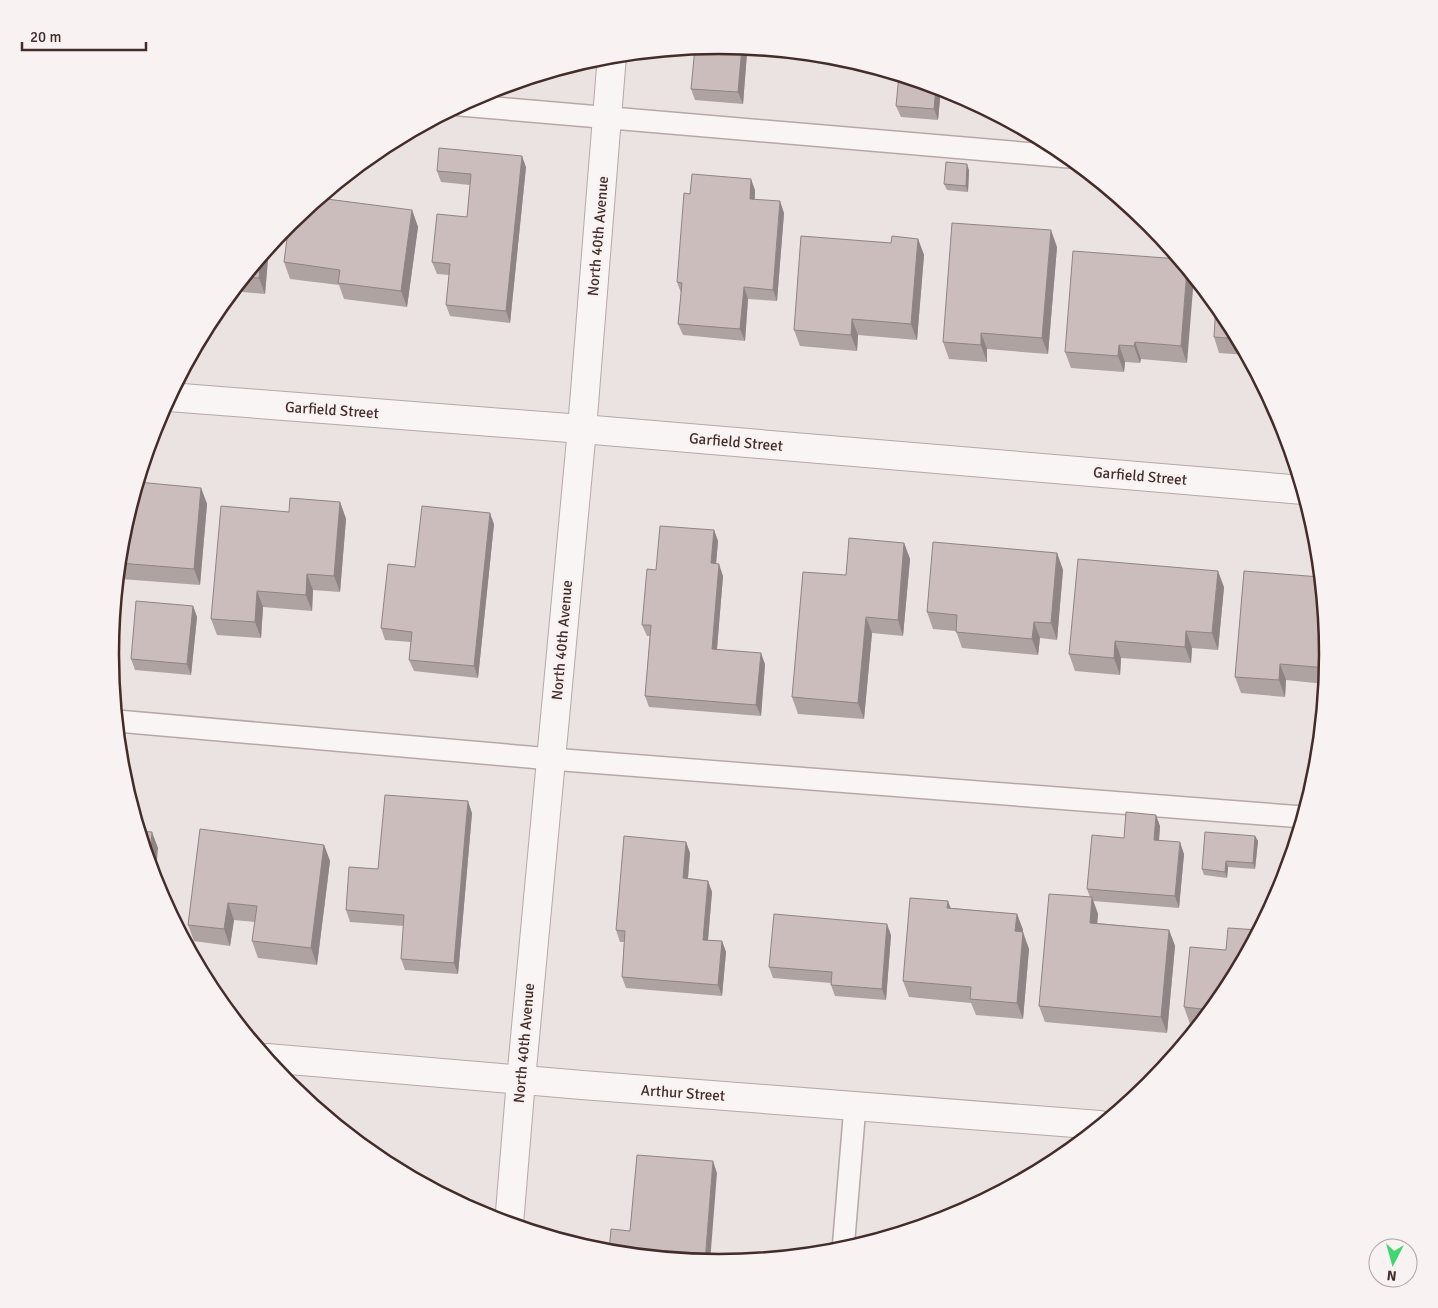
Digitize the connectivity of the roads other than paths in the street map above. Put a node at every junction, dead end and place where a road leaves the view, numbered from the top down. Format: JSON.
{"nodes":[{"id":1,"x":611,"y":64,"type":"edge"},
{"id":2,"x":474,"y":106,"type":"edge"},
{"id":3,"x":607,"y":118,"type":"junction"},
{"id":4,"x":1053,"y":156,"type":"edge"},
{"id":5,"x":177,"y":398,"type":"edge"},
{"id":6,"x":582,"y":429,"type":"junction"},
{"id":7,"x":1296,"y":489,"type":"edge"},
{"id":8,"x":123,"y":722,"type":"edge"},
{"id":9,"x":551,"y":759,"type":"junction"},
{"id":10,"x":1297,"y":817,"type":"edge"},
{"id":11,"x":277,"y":1059,"type":"edge"},
{"id":12,"x":520,"y":1080,"type":"junction"},
{"id":13,"x":855,"y":1106,"type":"junction"},
{"id":14,"x":1090,"y":1125,"type":"edge"},
{"id":15,"x":510,"y":1216,"type":"edge"},
{"id":16,"x":844,"y":1241,"type":"edge"}],
"edges":[{"from":1,"to":3,"type":"street","name":"North 40th Avenue"},
{"from":2,"to":3,"type":"lane"},
{"from":3,"to":4,"type":"lane"},
{"from":3,"to":6,"type":"street","name":"North 40th Avenue"},
{"from":5,"to":6,"type":"street","name":"Garfield Street"},
{"from":6,"to":7,"type":"street","name":"Garfield Street"},
{"from":6,"to":9,"type":"street","name":"North 40th Avenue"},
{"from":8,"to":9,"type":"lane"},
{"from":9,"to":10,"type":"lane"},
{"from":9,"to":12,"type":"street","name":"North 40th Avenue"},
{"from":11,"to":12,"type":"street","name":"Arthur Street"},
{"from":12,"to":13,"type":"street","name":"Arthur Street"},
{"from":12,"to":15,"type":"street","name":"North 40th Avenue"},
{"from":13,"to":14,"type":"street","name":"Arthur Street"},
{"from":13,"to":16,"type":"lane"}]}
